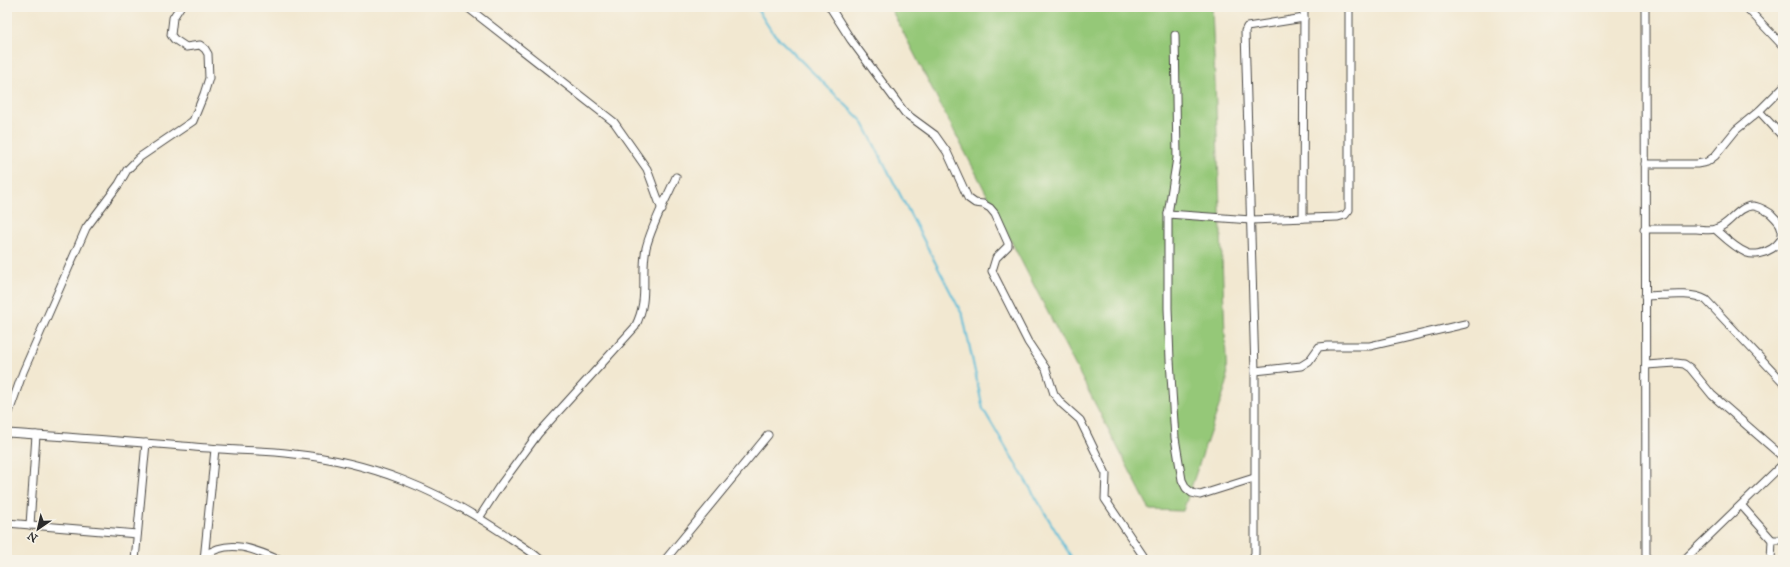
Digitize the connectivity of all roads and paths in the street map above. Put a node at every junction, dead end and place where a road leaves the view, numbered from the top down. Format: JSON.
{"nodes":[{"id":1,"x":180,"y":7,"type":"edge"},
{"id":2,"x":467,"y":7,"type":"edge"},
{"id":3,"x":830,"y":7,"type":"edge"},
{"id":4,"x":1304,"y":7,"type":"edge"},
{"id":5,"x":1349,"y":7,"type":"edge"},
{"id":6,"x":1645,"y":7,"type":"edge"},
{"id":7,"x":1746,"y":7,"type":"edge"},
{"id":8,"x":1304,"y":18,"type":"junction"},
{"id":9,"x":1175,"y":35,"type":"dead end"},
{"id":10,"x":1781,"y":41,"type":"edge"},
{"id":11,"x":1783,"y":87,"type":"edge"},
{"id":12,"x":1759,"y":111,"type":"junction"},
{"id":13,"x":1783,"y":137,"type":"edge"},
{"id":14,"x":1645,"y":164,"type":"junction"},
{"id":15,"x":676,"y":178,"type":"dead end"},
{"id":16,"x":662,"y":210,"type":"junction"},
{"id":17,"x":1168,"y":214,"type":"junction"},
{"id":18,"x":1303,"y":218,"type":"junction"},
{"id":19,"x":1251,"y":220,"type":"junction"},
{"id":20,"x":1644,"y":229,"type":"junction"},
{"id":21,"x":1715,"y":230,"type":"junction"},
{"id":22,"x":1645,"y":296,"type":"junction"},
{"id":23,"x":1465,"y":324,"type":"dead end"},
{"id":24,"x":1646,"y":365,"type":"junction"},
{"id":25,"x":1255,"y":371,"type":"junction"},
{"id":26,"x":1783,"y":382,"type":"edge"},
{"id":27,"x":7,"y":418,"type":"edge"},
{"id":28,"x":7,"y":433,"type":"edge"},
{"id":29,"x":36,"y":435,"type":"junction"},
{"id":30,"x":768,"y":435,"type":"dead end"},
{"id":31,"x":146,"y":443,"type":"junction"},
{"id":32,"x":215,"y":449,"type":"junction"},
{"id":33,"x":1783,"y":457,"type":"edge"},
{"id":34,"x":1783,"y":464,"type":"edge"},
{"id":35,"x":1254,"y":478,"type":"junction"},
{"id":36,"x":1742,"y":506,"type":"junction"},
{"id":37,"x":480,"y":518,"type":"junction"},
{"id":38,"x":7,"y":523,"type":"edge"},
{"id":39,"x":30,"y":525,"type":"junction"},
{"id":40,"x":137,"y":534,"type":"junction"},
{"id":41,"x":1772,"y":540,"type":"junction"},
{"id":42,"x":1783,"y":540,"type":"edge"},
{"id":43,"x":204,"y":558,"type":"edge"},
{"id":44,"x":536,"y":558,"type":"edge"},
{"id":45,"x":135,"y":560,"type":"edge"},
{"id":46,"x":279,"y":560,"type":"edge"},
{"id":47,"x":664,"y":560,"type":"edge"},
{"id":48,"x":1146,"y":560,"type":"edge"},
{"id":49,"x":1251,"y":560,"type":"edge"},
{"id":50,"x":1646,"y":560,"type":"edge"},
{"id":51,"x":1685,"y":560,"type":"edge"},
{"id":52,"x":1771,"y":560,"type":"edge"}],
"edges":[{"from":1,"to":27,"type":"street"},
{"from":2,"to":16,"type":"street"},
{"from":3,"to":48,"type":"street"},
{"from":4,"to":8,"type":"street"},
{"from":5,"to":18,"type":"street"},
{"from":6,"to":14,"type":"street"},
{"from":7,"to":10,"type":"street"},
{"from":8,"to":18,"type":"street"},
{"from":8,"to":19,"type":"street"},
{"from":9,"to":17,"type":"street"},
{"from":11,"to":12,"type":"street"},
{"from":12,"to":13,"type":"street"},
{"from":12,"to":14,"type":"street"},
{"from":14,"to":20,"type":"street"},
{"from":15,"to":16,"type":"street"},
{"from":16,"to":37,"type":"street"},
{"from":17,"to":19,"type":"street"},
{"from":17,"to":35,"type":"street"},
{"from":18,"to":19,"type":"street"},
{"from":19,"to":25,"type":"street"},
{"from":20,"to":21,"type":"street"},
{"from":20,"to":22,"type":"street"},
{"from":21,"to":21,"type":"street"},
{"from":22,"to":24,"type":"street"},
{"from":22,"to":26,"type":"street"},
{"from":23,"to":25,"type":"street"},
{"from":24,"to":33,"type":"street"},
{"from":24,"to":50,"type":"street"},
{"from":25,"to":35,"type":"street"},
{"from":28,"to":29,"type":"street"},
{"from":29,"to":31,"type":"street"},
{"from":29,"to":39,"type":"street"},
{"from":30,"to":47,"type":"street"},
{"from":31,"to":32,"type":"street"},
{"from":31,"to":40,"type":"street"},
{"from":32,"to":37,"type":"street"},
{"from":32,"to":43,"type":"street"},
{"from":34,"to":36,"type":"street"},
{"from":35,"to":49,"type":"street"},
{"from":36,"to":41,"type":"street"},
{"from":36,"to":51,"type":"street"},
{"from":37,"to":44,"type":"street"},
{"from":38,"to":39,"type":"street"},
{"from":39,"to":40,"type":"street"},
{"from":40,"to":45,"type":"street"},
{"from":41,"to":42,"type":"street"},
{"from":41,"to":52,"type":"street"},
{"from":43,"to":46,"type":"street"}]}
